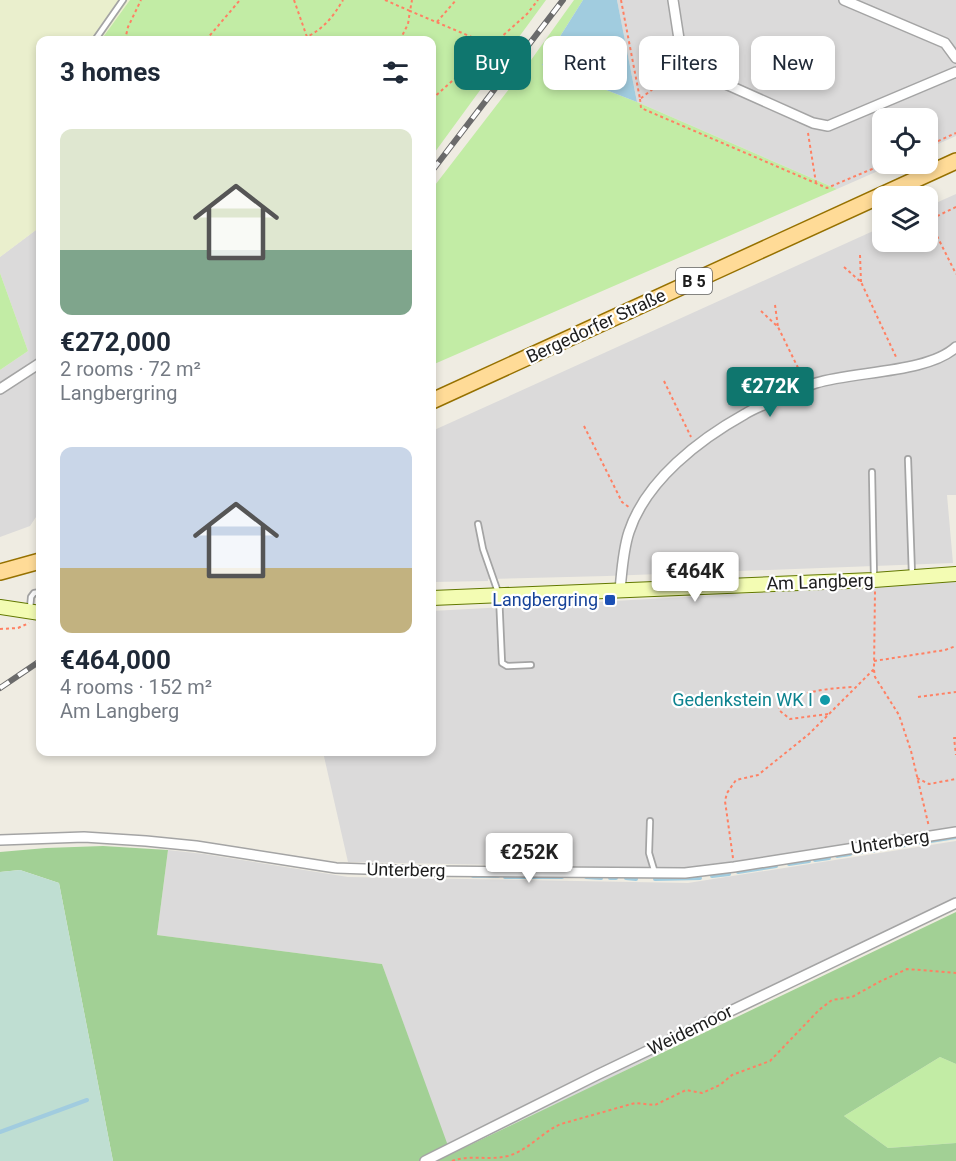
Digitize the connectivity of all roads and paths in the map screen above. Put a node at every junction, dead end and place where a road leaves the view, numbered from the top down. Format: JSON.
{"nodes":[{"id":1,"x":123,"y":0,"type":"edge"},
{"id":2,"x":141,"y":0,"type":"edge"},
{"id":3,"x":240,"y":0,"type":"edge"},
{"id":4,"x":294,"y":0,"type":"edge"},
{"id":5,"x":343,"y":0,"type":"edge"},
{"id":6,"x":385,"y":0,"type":"edge"},
{"id":7,"x":412,"y":0,"type":"edge"},
{"id":8,"x":456,"y":0,"type":"edge"},
{"id":9,"x":538,"y":0,"type":"edge"},
{"id":10,"x":621,"y":0,"type":"edge"},
{"id":11,"x":673,"y":0,"type":"edge"},
{"id":12,"x":844,"y":0,"type":"edge"},
{"id":13,"x":410,"y":11,"type":"junction"},
{"id":14,"x":437,"y":22,"type":"junction"},
{"id":15,"x":98,"y":36,"type":"edge"},
{"id":16,"x":126,"y":36,"type":"edge"},
{"id":17,"x":209,"y":36,"type":"edge"},
{"id":18,"x":306,"y":36,"type":"edge"},
{"id":19,"x":311,"y":36,"type":"edge"},
{"id":20,"x":402,"y":36,"type":"edge"},
{"id":21,"x":470,"y":36,"type":"edge"},
{"id":22,"x":504,"y":36,"type":"edge"},
{"id":23,"x":679,"y":36,"type":"edge"},
{"id":24,"x":956,"y":58,"type":"edge"},
{"id":25,"x":956,"y":72,"type":"edge"},
{"id":26,"x":454,"y":80,"type":"edge"},
{"id":27,"x":652,"y":90,"type":"edge"},
{"id":28,"x":739,"y":90,"type":"edge"},
{"id":29,"x":436,"y":96,"type":"edge"},
{"id":30,"x":640,"y":99,"type":"junction"},
{"id":31,"x":813,"y":123,"type":"junction"},
{"id":32,"x":956,"y":133,"type":"edge"},
{"id":33,"x":938,"y":141,"type":"edge"},
{"id":34,"x":956,"y":161,"type":"edge"},
{"id":35,"x":872,"y":169,"type":"edge"},
{"id":36,"x":816,"y":183,"type":"junction"},
{"id":37,"x":956,"y":207,"type":"edge"},
{"id":38,"x":860,"y":255,"type":"dead end"},
{"id":39,"x":844,"y":267,"type":"dead end"},
{"id":40,"x":956,"y":274,"type":"edge"},
{"id":41,"x":861,"y":282,"type":"junction"},
{"id":42,"x":774,"y":304,"type":"dead end"},
{"id":43,"x":761,"y":310,"type":"dead end"},
{"id":44,"x":778,"y":327,"type":"junction"},
{"id":45,"x":956,"y":347,"type":"edge"},
{"id":46,"x":36,"y":366,"type":"edge"},
{"id":47,"x":901,"y":367,"type":"junction"},
{"id":48,"x":664,"y":381,"type":"dead end"},
{"id":49,"x":807,"y":387,"type":"junction"},
{"id":50,"x":0,"y":389,"type":"edge"},
{"id":51,"x":436,"y":399,"type":"edge"},
{"id":52,"x":584,"y":426,"type":"dead end"},
{"id":53,"x":697,"y":447,"type":"junction"},
{"id":54,"x":908,"y":459,"type":"dead end"},
{"id":55,"x":872,"y":472,"type":"dead end"},
{"id":56,"x":637,"y":514,"type":"junction"},
{"id":57,"x":478,"y":524,"type":"dead end"},
{"id":58,"x":36,"y":562,"type":"edge"},
{"id":59,"x":0,"y":572,"type":"edge"},
{"id":60,"x":956,"y":574,"type":"edge"},
{"id":61,"x":912,"y":578,"type":"junction"},
{"id":62,"x":874,"y":580,"type":"junction"},
{"id":63,"x":620,"y":590,"type":"junction"},
{"id":64,"x":36,"y":593,"type":"edge"},
{"id":65,"x":499,"y":595,"type":"junction"},
{"id":66,"x":436,"y":598,"type":"edge"},
{"id":67,"x":875,"y":601,"type":"dead end"},
{"id":68,"x":0,"y":607,"type":"edge"},
{"id":69,"x":36,"y":615,"type":"edge"},
{"id":70,"x":0,"y":629,"type":"edge"},
{"id":71,"x":956,"y":646,"type":"edge"},
{"id":72,"x":874,"y":661,"type":"junction"},
{"id":73,"x":531,"y":665,"type":"dead end"},
{"id":74,"x":874,"y":669,"type":"junction"},
{"id":75,"x":854,"y":687,"type":"junction"},
{"id":76,"x":956,"y":692,"type":"edge"},
{"id":77,"x":918,"y":697,"type":"dead end"},
{"id":78,"x":828,"y":714,"type":"junction"},
{"id":79,"x":956,"y":738,"type":"edge"},
{"id":80,"x":956,"y":755,"type":"edge"},
{"id":81,"x":917,"y":778,"type":"junction"},
{"id":82,"x":956,"y":779,"type":"edge"},
{"id":83,"x":650,"y":821,"type":"dead end"},
{"id":84,"x":930,"y":830,"type":"dead end"},
{"id":85,"x":956,"y":832,"type":"edge"},
{"id":86,"x":0,"y":840,"type":"edge"},
{"id":87,"x":734,"y":867,"type":"junction"},
{"id":88,"x":655,"y":873,"type":"junction"},
{"id":89,"x":956,"y":903,"type":"edge"},
{"id":90,"x":956,"y":973,"type":"edge"},
{"id":91,"x":425,"y":1161,"type":"edge"},
{"id":92,"x":452,"y":1161,"type":"edge"}],
"edges":[{"from":1,"to":15,"type":"lane"},
{"from":2,"to":16,"type":"path"},
{"from":3,"to":17,"type":"path"},
{"from":4,"to":18,"type":"path"},
{"from":5,"to":19,"type":"path"},
{"from":6,"to":13,"type":"path"},
{"from":7,"to":13,"type":"path"},
{"from":8,"to":14,"type":"path"},
{"from":9,"to":22,"type":"path"},
{"from":10,"to":30,"type":"path"},
{"from":11,"to":23,"type":"street"},
{"from":12,"to":24,"type":"street"},
{"from":13,"to":14,"type":"path"},
{"from":13,"to":20,"type":"path"},
{"from":14,"to":21,"type":"path"},
{"from":25,"to":31,"type":"street"},
{"from":26,"to":29,"type":"path"},
{"from":27,"to":30,"type":"path"},
{"from":28,"to":31,"type":"street"},
{"from":30,"to":36,"type":"path"},
{"from":31,"to":36,"type":"path"},
{"from":32,"to":33,"type":"path"},
{"from":34,"to":51,"type":"main road","name":"Bergedorfer Straße","number":"B 5"},
{"from":35,"to":36,"type":"path"},
{"from":37,"to":40,"type":"path"},
{"from":38,"to":41,"type":"path"},
{"from":39,"to":41,"type":"path"},
{"from":41,"to":47,"type":"path"},
{"from":42,"to":44,"type":"path"},
{"from":43,"to":44,"type":"path"},
{"from":44,"to":49,"type":"path"},
{"from":45,"to":47,"type":"street"},
{"from":46,"to":50,"type":"street"},
{"from":47,"to":49,"type":"street"},
{"from":48,"to":53,"type":"path"},
{"from":49,"to":53,"type":"street"},
{"from":52,"to":56,"type":"path"},
{"from":53,"to":56,"type":"street"},
{"from":54,"to":61,"type":"lane"},
{"from":55,"to":62,"type":"lane"},
{"from":56,"to":63,"type":"street"},
{"from":57,"to":65,"type":"lane"},
{"from":58,"to":59,"type":"main road"},
{"from":60,"to":61,"type":"street","name":"Am Langberg"},
{"from":61,"to":62,"type":"street","name":"Am Langberg"},
{"from":62,"to":63,"type":"street","name":"Am Langberg"},
{"from":63,"to":65,"type":"street","name":"Am Langberg"},
{"from":64,"to":69,"type":"lane"},
{"from":65,"to":66,"type":"street","name":"Am Langberg"},
{"from":65,"to":73,"type":"lane"},
{"from":67,"to":72,"type":"path"},
{"from":68,"to":69,"type":"street"},
{"from":69,"to":70,"type":"path"},
{"from":71,"to":72,"type":"path"},
{"from":72,"to":74,"type":"path"},
{"from":74,"to":75,"type":"path"},
{"from":74,"to":81,"type":"path"},
{"from":75,"to":78,"type":"path"},
{"from":75,"to":78,"type":"path"},
{"from":76,"to":77,"type":"path"},
{"from":78,"to":87,"type":"path"},
{"from":79,"to":80,"type":"path"},
{"from":81,"to":82,"type":"path"},
{"from":81,"to":84,"type":"path"},
{"from":83,"to":88,"type":"lane"},
{"from":85,"to":87,"type":"street","name":"Unterberg"},
{"from":86,"to":88,"type":"street","name":"Unterberg"},
{"from":87,"to":88,"type":"street","name":"Unterberg"},
{"from":89,"to":91,"type":"street","name":"Weidemoor"},
{"from":90,"to":92,"type":"path"}]}
